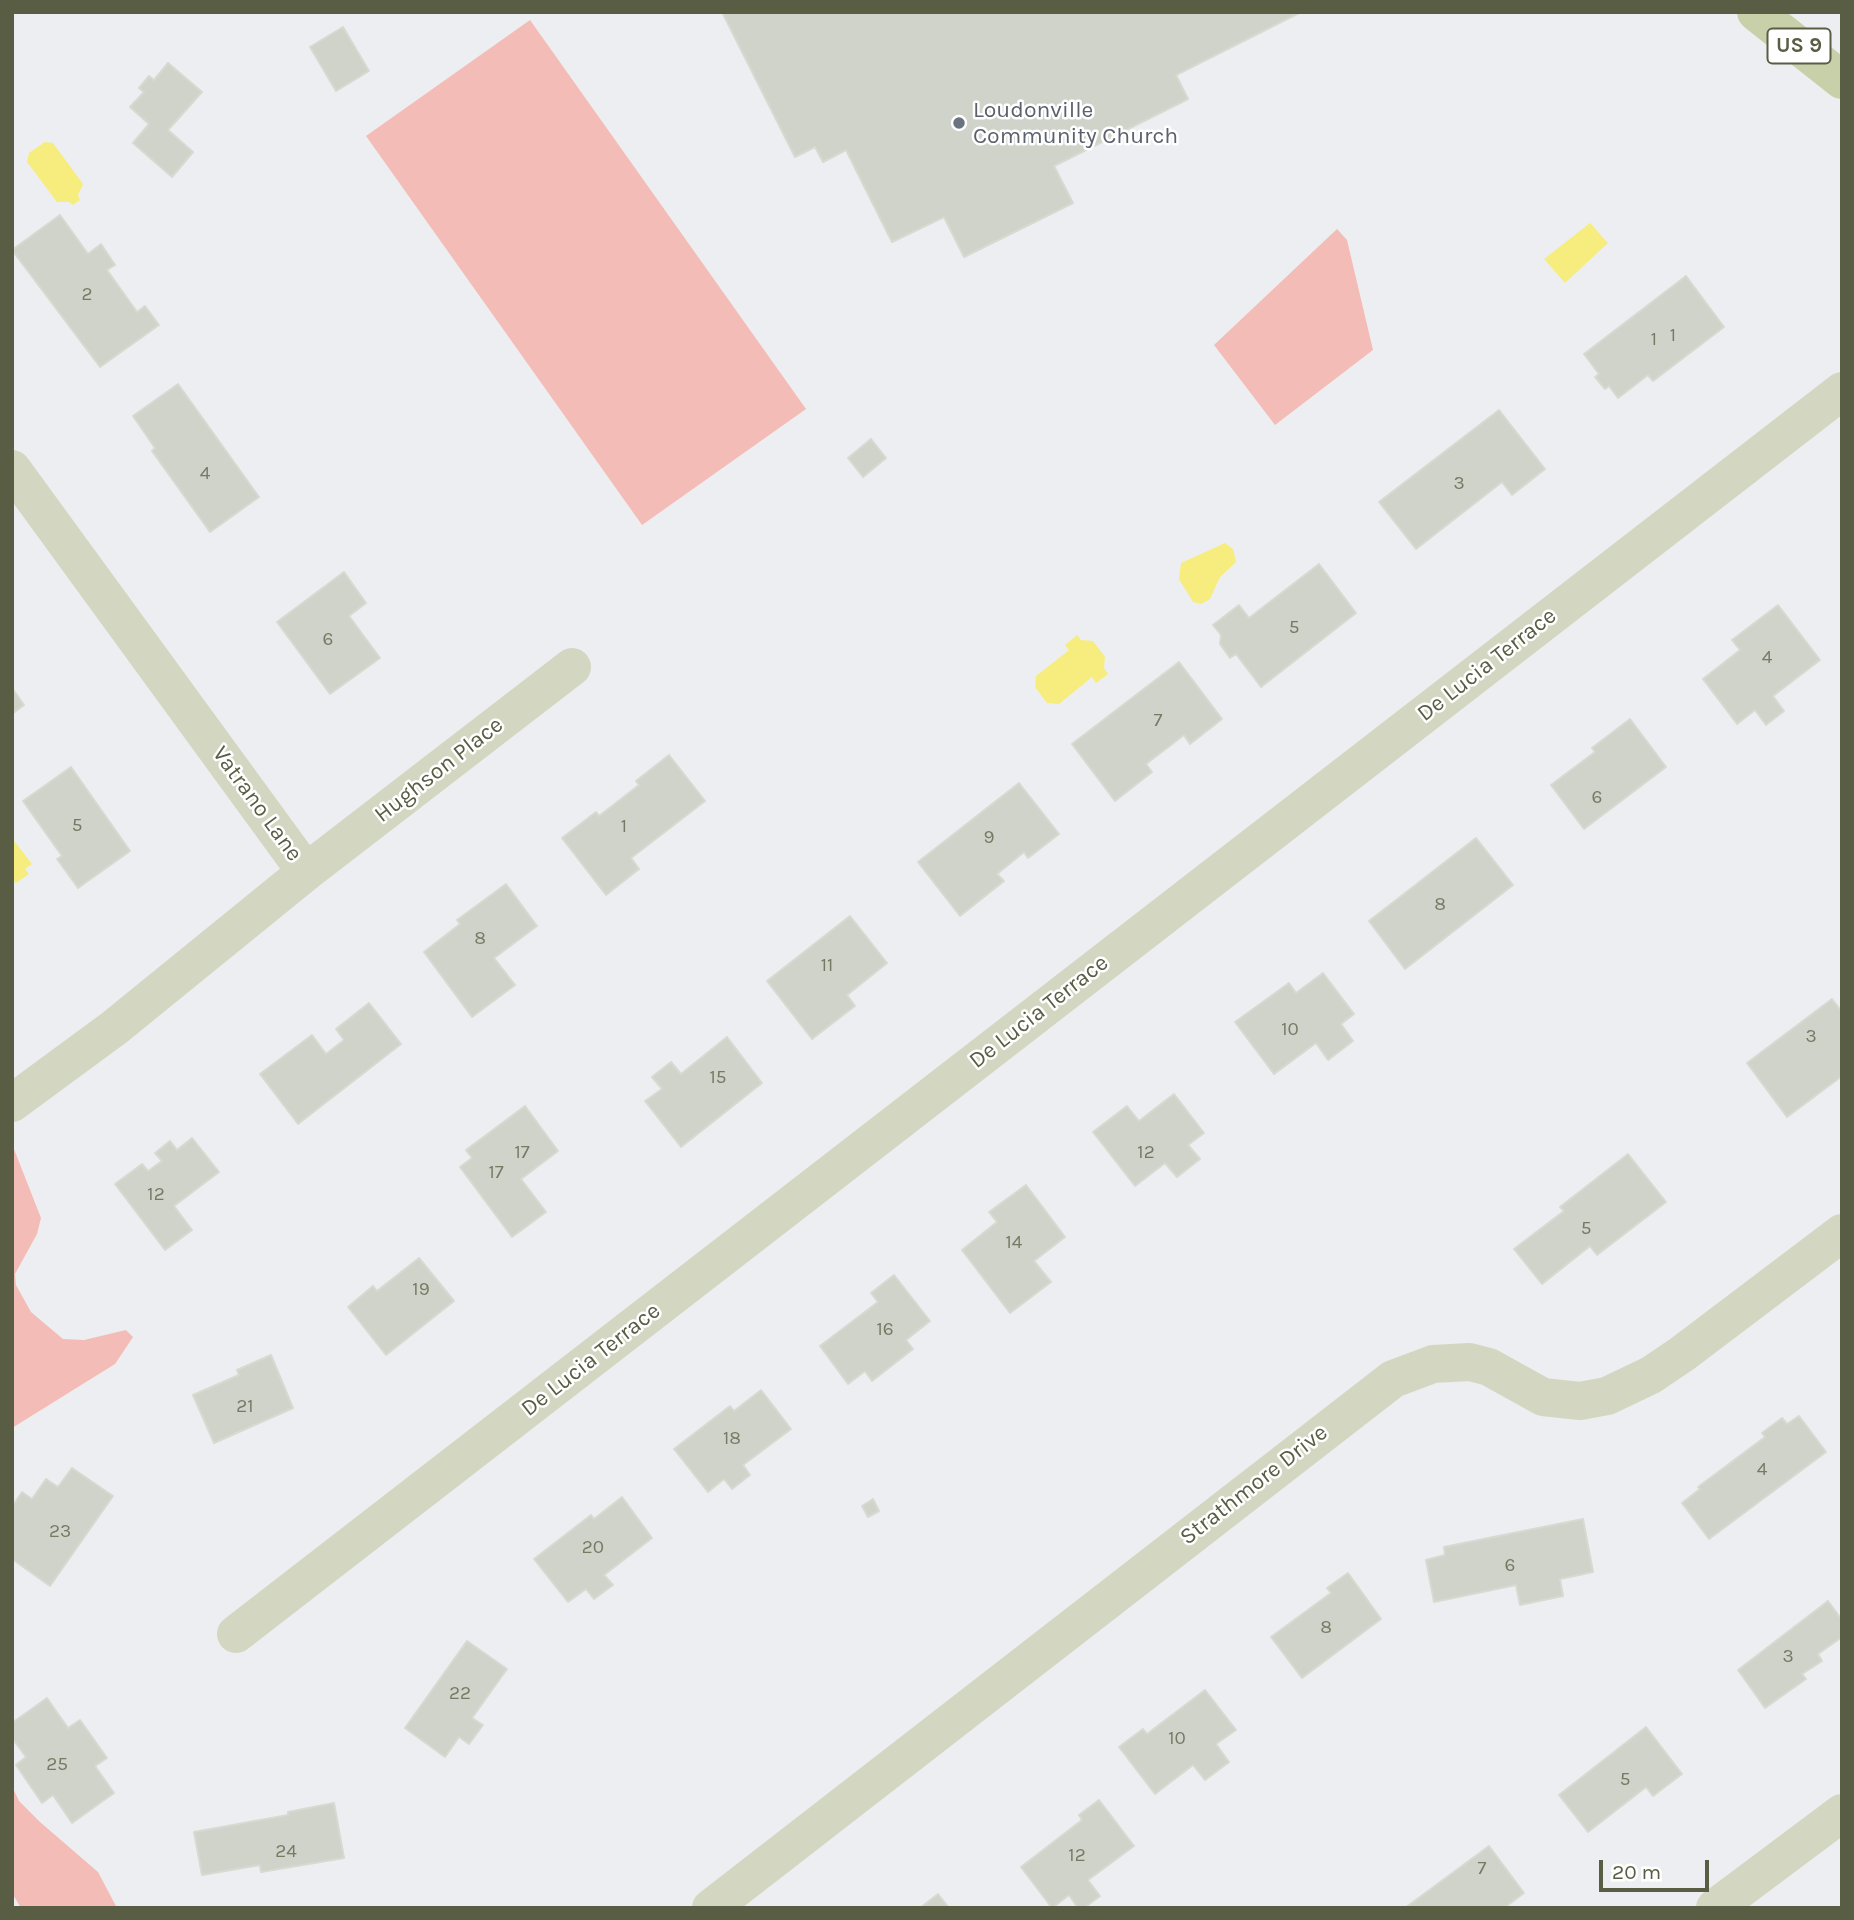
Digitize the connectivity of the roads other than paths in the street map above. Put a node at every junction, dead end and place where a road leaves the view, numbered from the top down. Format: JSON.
{"nodes":[{"id":1,"x":1756,"y":12,"type":"edge"},
{"id":2,"x":1842,"y":80,"type":"edge"},
{"id":3,"x":1842,"y":391,"type":"edge"},
{"id":4,"x":12,"y":468,"type":"edge"},
{"id":5,"x":572,"y":667,"type":"dead end"},
{"id":6,"x":306,"y":872,"type":"junction"},
{"id":7,"x":12,"y":1103,"type":"edge"},
{"id":8,"x":1842,"y":1233,"type":"edge"},
{"id":9,"x":236,"y":1634,"type":"dead end"},
{"id":10,"x":1842,"y":1813,"type":"edge"},
{"id":11,"x":711,"y":1908,"type":"edge"},
{"id":12,"x":1715,"y":1908,"type":"edge"}],
"edges":[{"from":1,"to":2,"type":"main road","number":"US 9"},
{"from":3,"to":9,"type":"street","name":"De Lucia Terrace"},
{"from":4,"to":6,"type":"street","name":"Vatrano Lane"},
{"from":5,"to":6,"type":"street","name":"Hughson Place"},
{"from":6,"to":7,"type":"street","name":"Vatrano Lane"},
{"from":8,"to":11,"type":"street","name":"Strathmore Drive"},
{"from":10,"to":12,"type":"street"}]}
